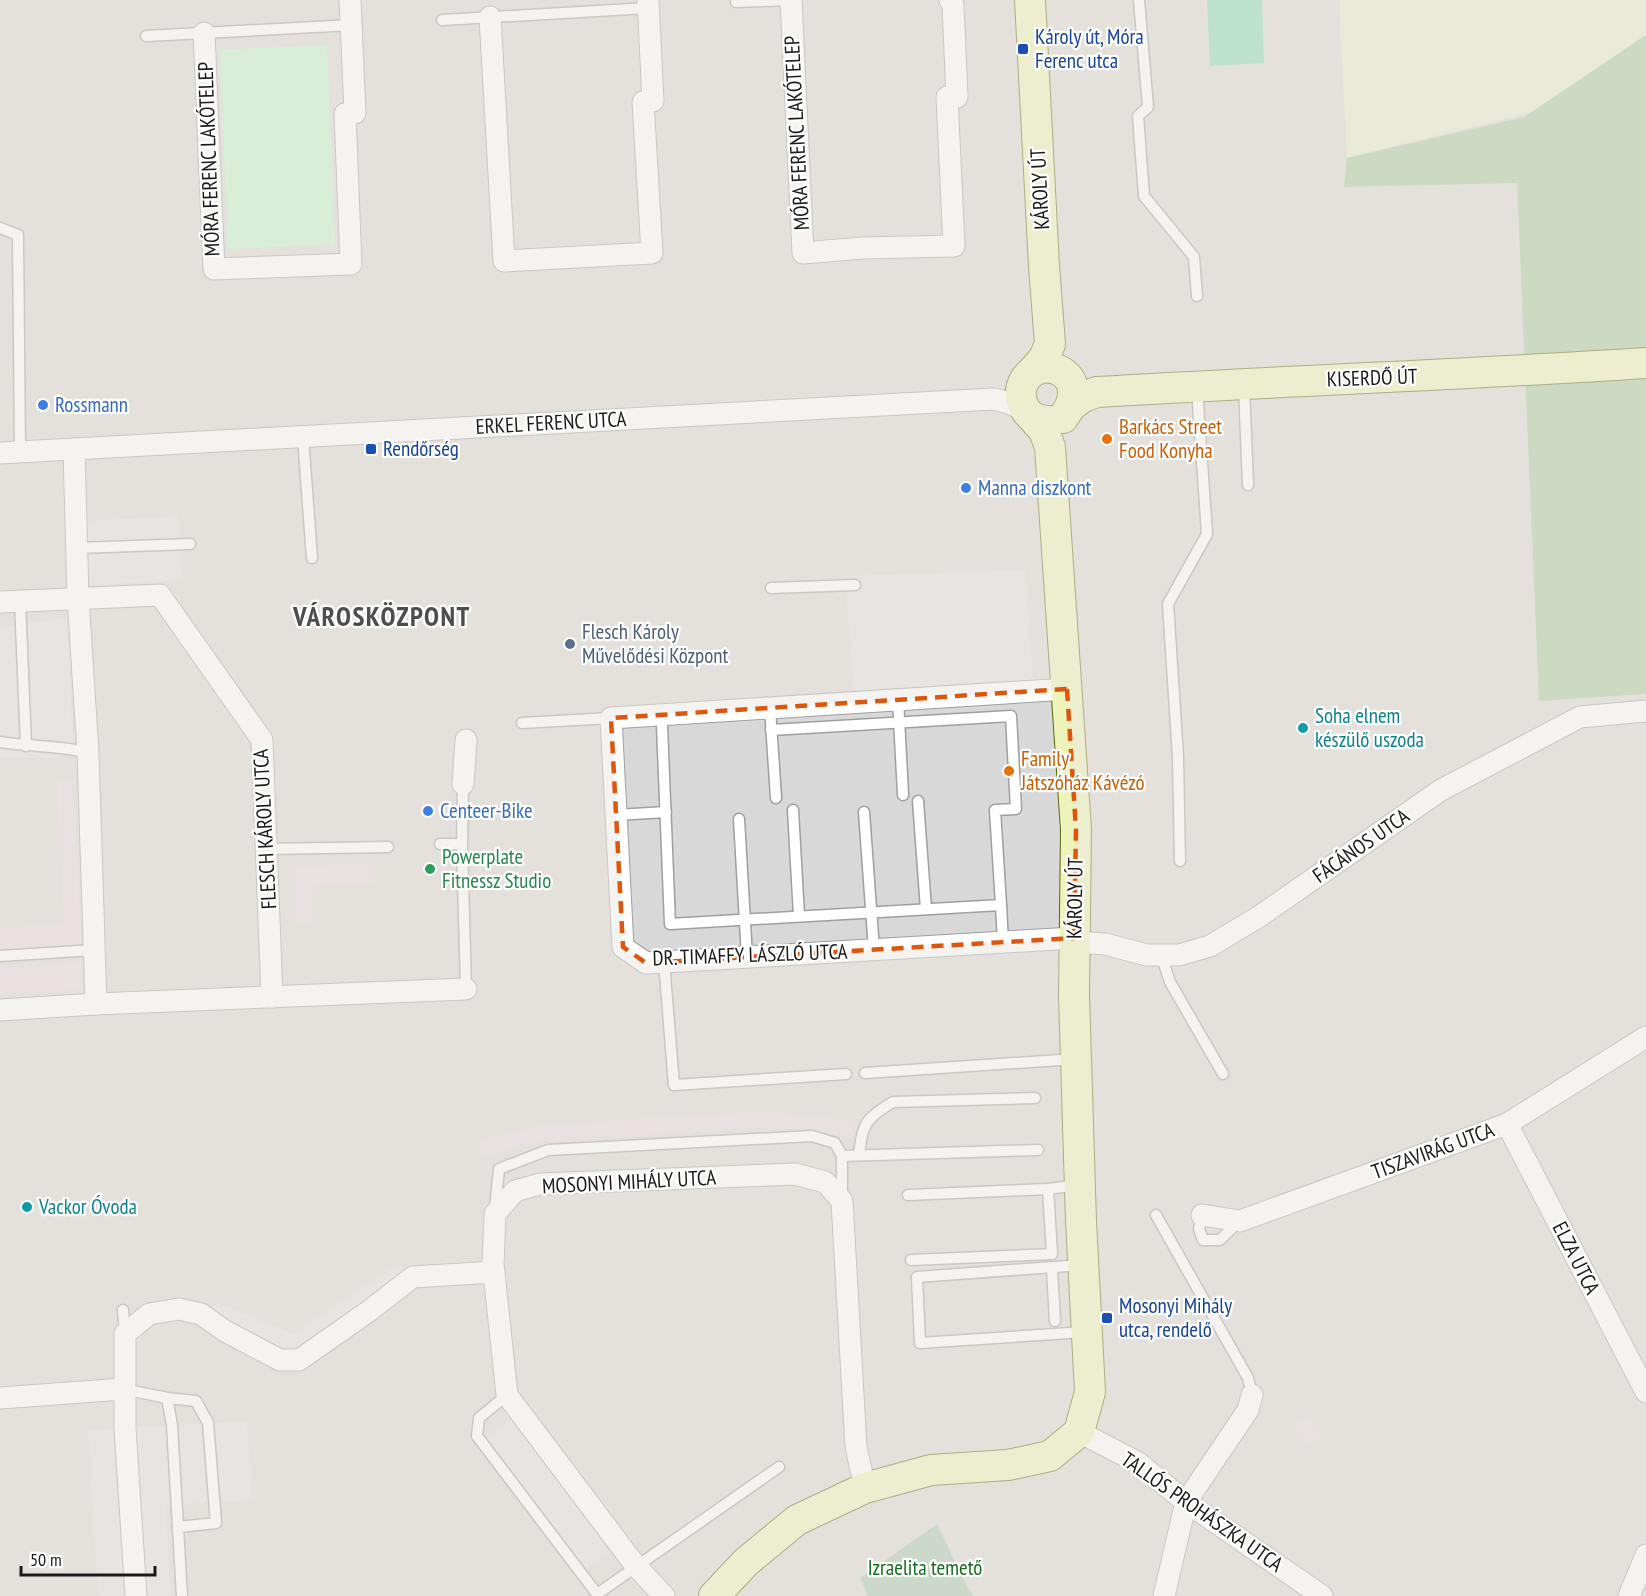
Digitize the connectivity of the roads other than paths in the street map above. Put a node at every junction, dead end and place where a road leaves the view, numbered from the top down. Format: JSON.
{"nodes":[{"id":1,"x":350,"y":0,"type":"edge"},
{"id":2,"x":793,"y":0,"type":"edge"},
{"id":3,"x":950,"y":0,"type":"edge"},
{"id":4,"x":1030,"y":0,"type":"edge"},
{"id":5,"x":1139,"y":0,"type":"edge"},
{"id":6,"x":736,"y":2,"type":"dead end"},
{"id":7,"x":648,"y":4,"type":"edge"},
{"id":8,"x":490,"y":17,"type":"junction"},
{"id":9,"x":442,"y":20,"type":"dead end"},
{"id":10,"x":352,"y":25,"type":"junction"},
{"id":11,"x":204,"y":33,"type":"junction"},
{"id":12,"x":146,"y":36,"type":"dead end"},
{"id":13,"x":0,"y":228,"type":"edge"},
{"id":14,"x":1197,"y":296,"type":"dead end"},
{"id":15,"x":1050,"y":344,"type":"junction"},
{"id":16,"x":1646,"y":363,"type":"edge"},
{"id":17,"x":1029,"y":375,"type":"junction"},
{"id":18,"x":1244,"y":383,"type":"junction"},
{"id":19,"x":1197,"y":386,"type":"junction"},
{"id":20,"x":1074,"y":392,"type":"junction"},
{"id":21,"x":994,"y":399,"type":"junction"},
{"id":22,"x":1029,"y":414,"type":"junction"},
{"id":23,"x":303,"y":437,"type":"junction"},
{"id":24,"x":1050,"y":447,"type":"junction"},
{"id":25,"x":74,"y":449,"type":"junction"},
{"id":26,"x":10,"y":452,"type":"edge"},
{"id":27,"x":1248,"y":485,"type":"dead end"},
{"id":28,"x":190,"y":544,"type":"dead end"},
{"id":29,"x":77,"y":548,"type":"junction"},
{"id":30,"x":312,"y":558,"type":"dead end"},
{"id":31,"x":855,"y":585,"type":"dead end"},
{"id":32,"x":771,"y":588,"type":"dead end"},
{"id":33,"x":78,"y":598,"type":"junction"},
{"id":34,"x":10,"y":602,"type":"edge"},
{"id":35,"x":1067,"y":689,"type":"junction"},
{"id":36,"x":898,"y":699,"type":"junction"},
{"id":37,"x":770,"y":708,"type":"junction"},
{"id":38,"x":1646,"y":711,"type":"edge"},
{"id":39,"x":611,"y":717,"type":"junction"},
{"id":40,"x":899,"y":722,"type":"junction"},
{"id":41,"x":522,"y":723,"type":"dead end"},
{"id":42,"x":662,"y":726,"type":"dead end"},
{"id":43,"x":771,"y":730,"type":"junction"},
{"id":44,"x":466,"y":740,"type":"dead end"},
{"id":45,"x":0,"y":742,"type":"edge"},
{"id":46,"x":26,"y":746,"type":"junction"},
{"id":47,"x":88,"y":753,"type":"junction"},
{"id":48,"x":463,"y":784,"type":"joint"},
{"id":49,"x":903,"y":795,"type":"dead end"},
{"id":50,"x":776,"y":798,"type":"dead end"},
{"id":51,"x":918,"y":801,"type":"dead end"},
{"id":52,"x":793,"y":810,"type":"dead end"},
{"id":53,"x":666,"y":812,"type":"junction"},
{"id":54,"x":864,"y":812,"type":"dead end"},
{"id":55,"x":616,"y":815,"type":"junction"},
{"id":56,"x":739,"y":819,"type":"dead end"},
{"id":57,"x":440,"y":844,"type":"dead end"},
{"id":58,"x":462,"y":844,"type":"junction"},
{"id":59,"x":388,"y":847,"type":"dead end"},
{"id":60,"x":267,"y":849,"type":"junction"},
{"id":61,"x":1179,"y":861,"type":"dead end"},
{"id":62,"x":1001,"y":905,"type":"junction"},
{"id":63,"x":926,"y":909,"type":"junction"},
{"id":64,"x":871,"y":912,"type":"junction"},
{"id":65,"x":799,"y":916,"type":"junction"},
{"id":66,"x":744,"y":919,"type":"junction"},
{"id":67,"x":1074,"y":940,"type":"junction"},
{"id":68,"x":1003,"y":942,"type":"junction"},
{"id":69,"x":94,"y":950,"type":"junction"},
{"id":70,"x":874,"y":950,"type":"junction"},
{"id":71,"x":1161,"y":955,"type":"junction"},
{"id":72,"x":0,"y":956,"type":"edge"},
{"id":73,"x":747,"y":957,"type":"junction"},
{"id":74,"x":664,"y":962,"type":"junction"},
{"id":75,"x":466,"y":989,"type":"joint"},
{"id":76,"x":272,"y":997,"type":"junction"},
{"id":77,"x":96,"y":1004,"type":"junction"},
{"id":78,"x":0,"y":1010,"type":"edge"},
{"id":79,"x":1646,"y":1037,"type":"edge"},
{"id":80,"x":1076,"y":1059,"type":"junction"},
{"id":81,"x":865,"y":1073,"type":"dead end"},
{"id":82,"x":846,"y":1074,"type":"dead end"},
{"id":83,"x":1223,"y":1074,"type":"dead end"},
{"id":84,"x":1035,"y":1098,"type":"dead end"},
{"id":85,"x":1507,"y":1124,"type":"junction"},
{"id":86,"x":1038,"y":1150,"type":"dead end"},
{"id":87,"x":859,"y":1155,"type":"junction"},
{"id":88,"x":842,"y":1156,"type":"junction"},
{"id":89,"x":1080,"y":1185,"type":"junction"},
{"id":90,"x":1048,"y":1189,"type":"junction"},
{"id":91,"x":908,"y":1195,"type":"dead end"},
{"id":92,"x":842,"y":1201,"type":"junction"},
{"id":93,"x":495,"y":1214,"type":"junction"},
{"id":94,"x":1156,"y":1215,"type":"dead end"},
{"id":95,"x":1202,"y":1215,"type":"dead end"},
{"id":96,"x":911,"y":1260,"type":"dead end"},
{"id":97,"x":1084,"y":1265,"type":"junction"},
{"id":98,"x":1052,"y":1269,"type":"junction"},
{"id":99,"x":494,"y":1272,"type":"junction"},
{"id":100,"x":123,"y":1310,"type":"dead end"},
{"id":101,"x":1055,"y":1321,"type":"dead end"},
{"id":102,"x":125,"y":1334,"type":"junction"},
{"id":103,"x":1088,"y":1340,"type":"junction"},
{"id":104,"x":123,"y":1389,"type":"junction"},
{"id":105,"x":1646,"y":1392,"type":"edge"},
{"id":106,"x":507,"y":1395,"type":"junction"},
{"id":107,"x":1252,"y":1395,"type":"joint"},
{"id":108,"x":0,"y":1398,"type":"edge"},
{"id":109,"x":167,"y":1398,"type":"junction"},
{"id":110,"x":1078,"y":1432,"type":"junction"},
{"id":111,"x":779,"y":1467,"type":"dead end"},
{"id":112,"x":865,"y":1488,"type":"junction"},
{"id":113,"x":1186,"y":1502,"type":"junction"},
{"id":114,"x":178,"y":1527,"type":"junction"},
{"id":115,"x":1646,"y":1555,"type":"edge"},
{"id":116,"x":635,"y":1565,"type":"junction"},
{"id":117,"x":595,"y":1595,"type":"edge"},
{"id":118,"x":136,"y":1596,"type":"edge"},
{"id":119,"x":182,"y":1596,"type":"edge"},
{"id":120,"x":664,"y":1596,"type":"edge"},
{"id":121,"x":714,"y":1596,"type":"edge"},
{"id":122,"x":1164,"y":1596,"type":"edge"},
{"id":123,"x":1322,"y":1596,"type":"edge"},
{"id":124,"x":1629,"y":1596,"type":"edge"}],
"edges":[{"from":1,"to":10,"type":"street","name":"MÓRA FERENC LAKÓTELEP"},
{"from":2,"to":3,"type":"street","name":"MÓRA FERENC LAKÓTELEP"},
{"from":2,"to":6,"type":"lane"},
{"from":4,"to":15,"type":"street","name":"KÁROLY ÚT"},
{"from":5,"to":14,"type":"lane"},
{"from":7,"to":8,"type":"lane"},
{"from":7,"to":8,"type":"street"},
{"from":8,"to":9,"type":"lane"},
{"from":10,"to":11,"type":"lane"},
{"from":10,"to":11,"type":"street","name":"MÓRA FERENC LAKÓTELEP"},
{"from":11,"to":12,"type":"lane"},
{"from":13,"to":26,"type":"lane"},
{"from":15,"to":17,"type":"street"},
{"from":15,"to":20,"type":"street"},
{"from":16,"to":18,"type":"street","name":"KISERDŐ ÚT"},
{"from":17,"to":20,"type":"street"},
{"from":17,"to":21,"type":"street","name":"ERKEL FERENC UTCA"},
{"from":17,"to":22,"type":"street"},
{"from":18,"to":19,"type":"street","name":"KISERDŐ ÚT"},
{"from":18,"to":27,"type":"lane"},
{"from":19,"to":20,"type":"street","name":"KISERDŐ ÚT"},
{"from":19,"to":61,"type":"lane"},
{"from":20,"to":22,"type":"street"},
{"from":20,"to":24,"type":"street","name":"KÁROLY ÚT"},
{"from":21,"to":22,"type":"street","name":"ERKEL FERENC UTCA"},
{"from":21,"to":23,"type":"street","name":"ERKEL FERENC UTCA"},
{"from":22,"to":24,"type":"street","name":"KÁROLY ÚT"},
{"from":23,"to":25,"type":"street","name":"ERKEL FERENC UTCA"},
{"from":23,"to":30,"type":"lane"},
{"from":24,"to":35,"type":"street","name":"KÁROLY ÚT"},
{"from":25,"to":26,"type":"street","name":"ERKEL FERENC UTCA"},
{"from":25,"to":29,"type":"street"},
{"from":28,"to":29,"type":"lane"},
{"from":29,"to":33,"type":"street"},
{"from":31,"to":32,"type":"lane"},
{"from":33,"to":34,"type":"street"},
{"from":33,"to":47,"type":"street"},
{"from":33,"to":60,"type":"street","name":"FLESCH KÁROLY UTCA"},
{"from":34,"to":46,"type":"lane"},
{"from":35,"to":36,"type":"street"},
{"from":35,"to":67,"type":"street","name":"KÁROLY ÚT"},
{"from":36,"to":37,"type":"street"},
{"from":36,"to":40,"type":"lane"},
{"from":37,"to":39,"type":"street"},
{"from":37,"to":43,"type":"lane"},
{"from":38,"to":71,"type":"street","name":"FÁCÁNOS UTCA"},
{"from":39,"to":41,"type":"lane"},
{"from":39,"to":55,"type":"street","name":"DR. TIMAFFY LÁSZLÓ UTCA"},
{"from":40,"to":43,"type":"lane"},
{"from":40,"to":49,"type":"lane"},
{"from":40,"to":62,"type":"lane"},
{"from":42,"to":53,"type":"lane"},
{"from":43,"to":50,"type":"lane"},
{"from":44,"to":48,"type":"street"},
{"from":45,"to":46,"type":"lane"},
{"from":46,"to":47,"type":"lane"},
{"from":47,"to":69,"type":"street"},
{"from":48,"to":58,"type":"lane"},
{"from":51,"to":63,"type":"lane"},
{"from":52,"to":65,"type":"lane"},
{"from":53,"to":55,"type":"lane"},
{"from":53,"to":66,"type":"lane"},
{"from":54,"to":64,"type":"lane"},
{"from":55,"to":74,"type":"street","name":"DR. TIMAFFY LÁSZLÓ UTCA"},
{"from":56,"to":66,"type":"lane"},
{"from":57,"to":58,"type":"lane"},
{"from":58,"to":75,"type":"lane"},
{"from":59,"to":60,"type":"lane"},
{"from":60,"to":76,"type":"street","name":"FLESCH KÁROLY UTCA"},
{"from":62,"to":63,"type":"lane"},
{"from":62,"to":68,"type":"lane"},
{"from":63,"to":64,"type":"lane"},
{"from":64,"to":65,"type":"lane"},
{"from":64,"to":70,"type":"lane"},
{"from":65,"to":66,"type":"lane"},
{"from":66,"to":73,"type":"lane"},
{"from":67,"to":68,"type":"street","name":"DR. TIMAFFY LÁSZLÓ UTCA"},
{"from":67,"to":71,"type":"street","name":"FÁCÁNOS UTCA"},
{"from":67,"to":80,"type":"street","name":"KÁROLY ÚT"},
{"from":68,"to":70,"type":"street","name":"DR. TIMAFFY LÁSZLÓ UTCA"},
{"from":69,"to":72,"type":"lane"},
{"from":69,"to":77,"type":"street"},
{"from":70,"to":73,"type":"street","name":"DR. TIMAFFY LÁSZLÓ UTCA"},
{"from":71,"to":83,"type":"lane"},
{"from":73,"to":74,"type":"street","name":"DR. TIMAFFY LÁSZLÓ UTCA"},
{"from":74,"to":82,"type":"lane"},
{"from":75,"to":76,"type":"street"},
{"from":76,"to":77,"type":"street"},
{"from":77,"to":78,"type":"street"},
{"from":79,"to":85,"type":"street","name":"TISZAVIRÁG UTCA"},
{"from":80,"to":81,"type":"lane"},
{"from":80,"to":89,"type":"street","name":"KÁROLY ÚT"},
{"from":84,"to":87,"type":"lane"},
{"from":85,"to":95,"type":"street","name":"TISZAVIRÁG UTCA"},
{"from":85,"to":105,"type":"street","name":"ELZA UTCA"},
{"from":86,"to":87,"type":"lane"},
{"from":87,"to":88,"type":"lane"},
{"from":88,"to":92,"type":"lane"},
{"from":88,"to":93,"type":"lane"},
{"from":89,"to":90,"type":"lane"},
{"from":89,"to":97,"type":"street","name":"KÁROLY ÚT"},
{"from":90,"to":91,"type":"lane"},
{"from":90,"to":96,"type":"lane"},
{"from":92,"to":93,"type":"street","name":"MOSONYI MIHÁLY UTCA"},
{"from":92,"to":112,"type":"street"},
{"from":93,"to":99,"type":"street"},
{"from":94,"to":107,"type":"lane"},
{"from":97,"to":98,"type":"lane"},
{"from":97,"to":103,"type":"street","name":"KÁROLY ÚT"},
{"from":98,"to":101,"type":"lane"},
{"from":98,"to":103,"type":"lane"},
{"from":99,"to":102,"type":"street"},
{"from":99,"to":106,"type":"street"},
{"from":100,"to":102,"type":"lane"},
{"from":102,"to":104,"type":"street"},
{"from":103,"to":110,"type":"street"},
{"from":104,"to":108,"type":"street"},
{"from":104,"to":109,"type":"lane"},
{"from":104,"to":118,"type":"street"},
{"from":106,"to":116,"type":"street"},
{"from":106,"to":117,"type":"lane"},
{"from":107,"to":113,"type":"street"},
{"from":109,"to":114,"type":"lane"},
{"from":109,"to":114,"type":"lane"},
{"from":110,"to":112,"type":"street"},
{"from":110,"to":113,"type":"street","name":"TALLÓS PROHÁSZKA UTCA"},
{"from":111,"to":116,"type":"lane"},
{"from":112,"to":121,"type":"street"},
{"from":113,"to":122,"type":"street"},
{"from":113,"to":123,"type":"street","name":"TALLÓS PROHÁSZKA UTCA"},
{"from":114,"to":119,"type":"lane"},
{"from":115,"to":124,"type":"street"},
{"from":116,"to":117,"type":"lane"},
{"from":116,"to":120,"type":"street"}]}
